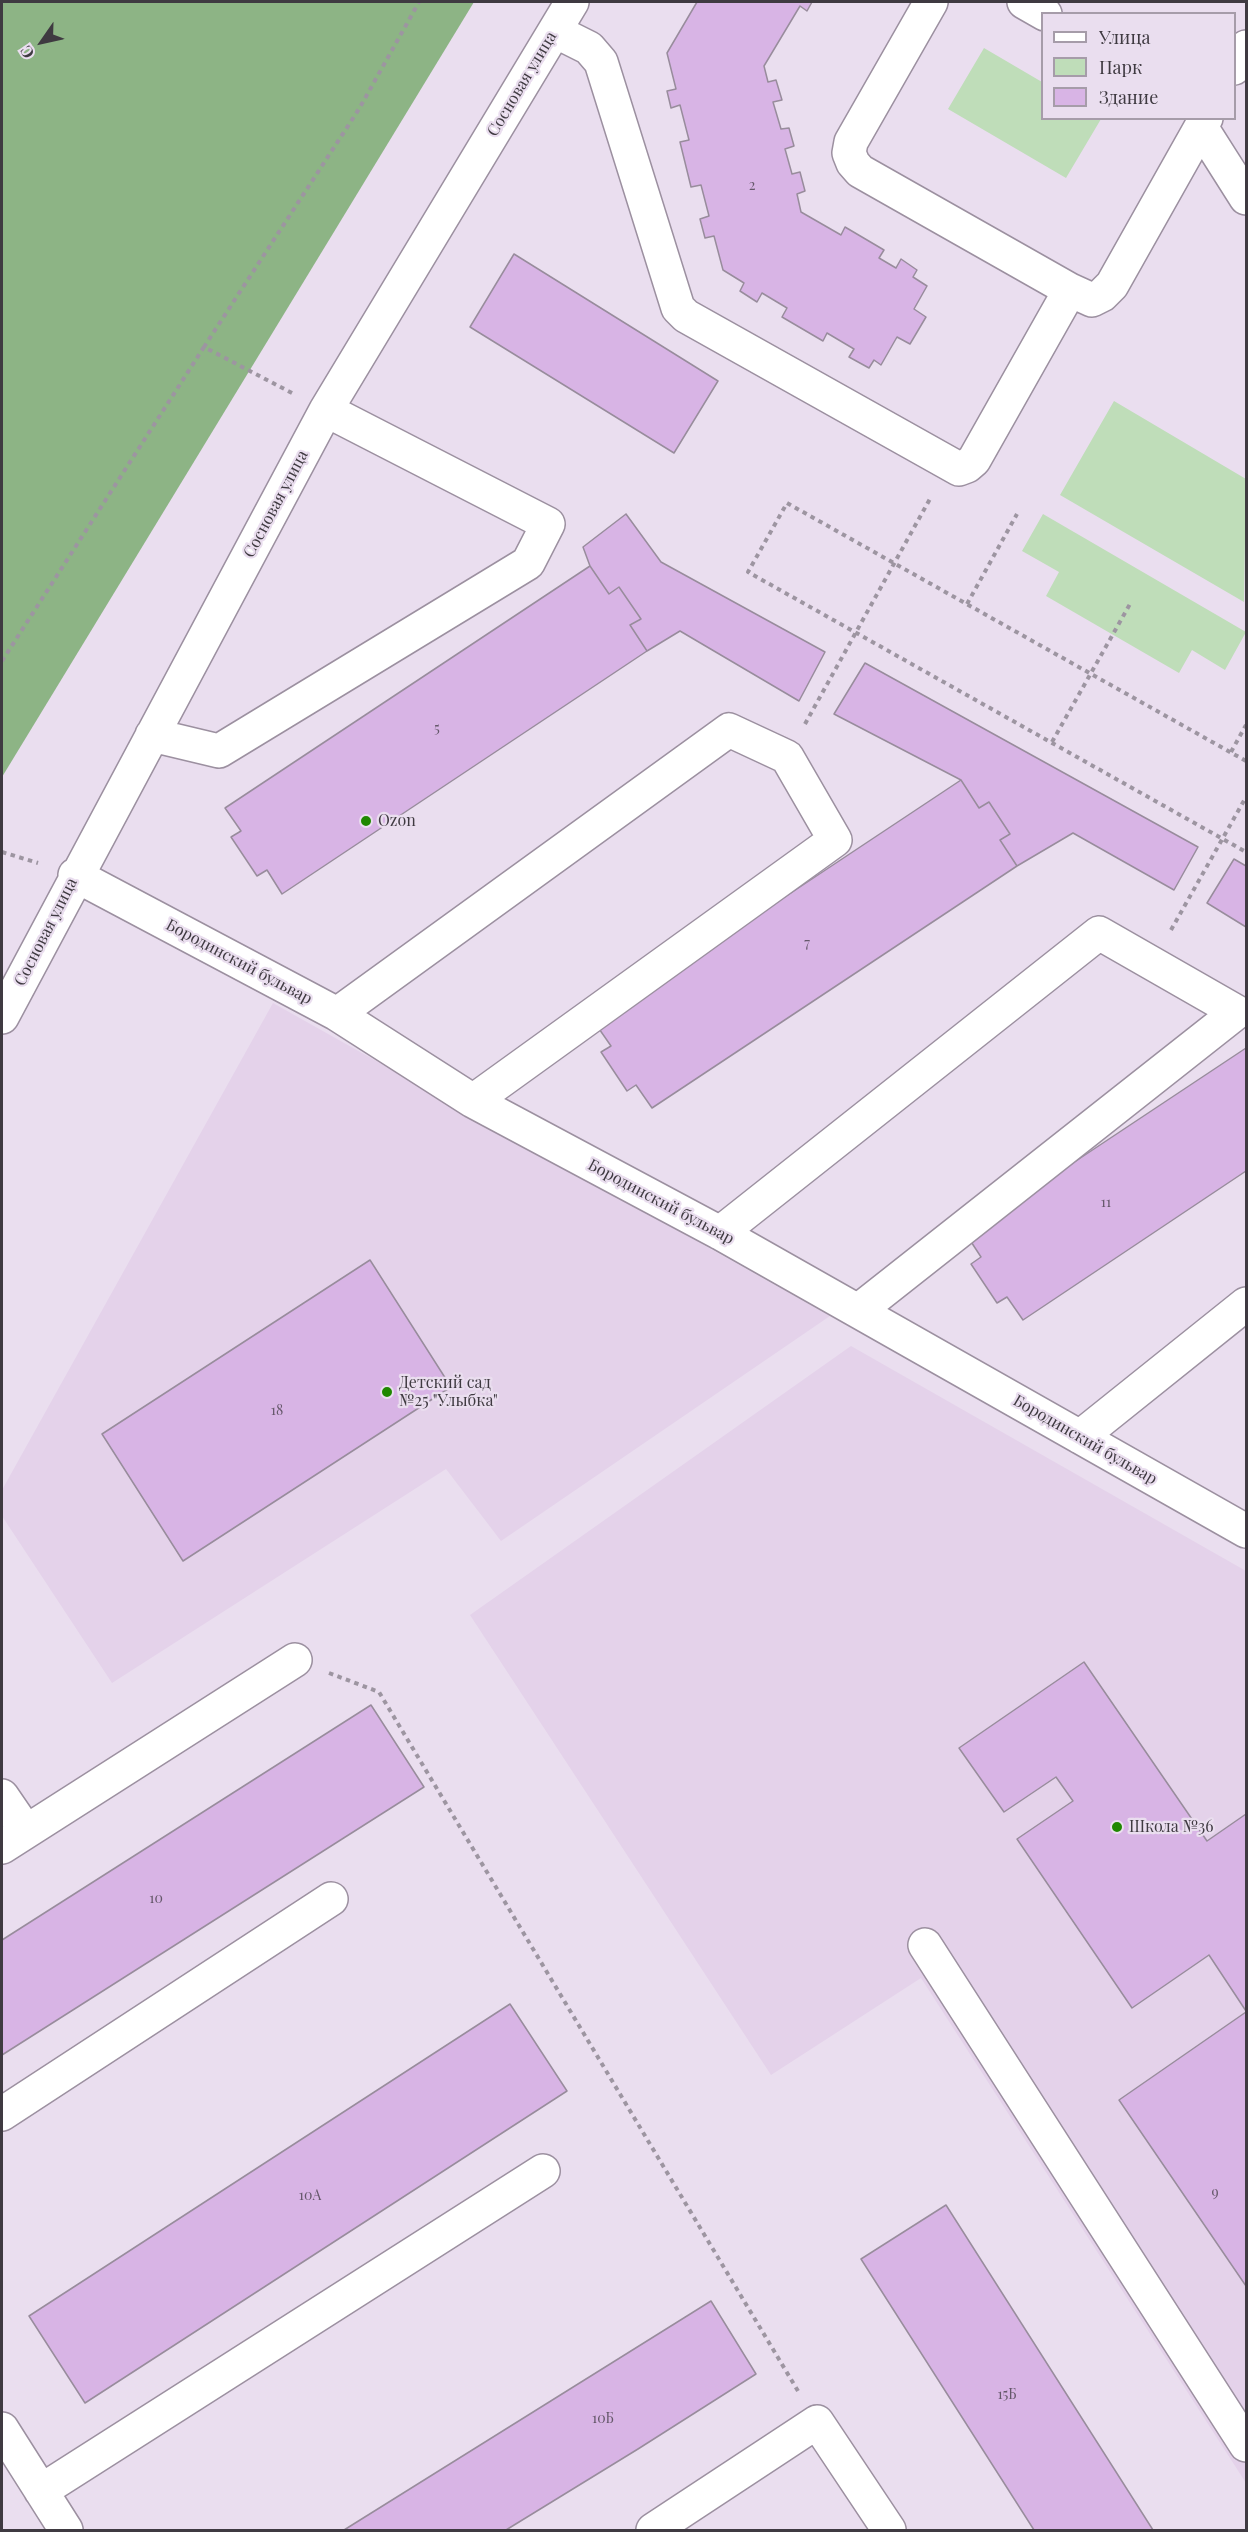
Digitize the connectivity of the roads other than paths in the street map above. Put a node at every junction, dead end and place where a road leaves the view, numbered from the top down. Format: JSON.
{"nodes":[{"id":1,"x":572,"y":2,"type":"edge"},
{"id":2,"x":932,"y":2,"type":"edge"},
{"id":3,"x":1024,"y":2,"type":"edge"},
{"id":4,"x":1042,"y":12,"type":"edge"},
{"id":5,"x":555,"y":30,"type":"junction"},
{"id":6,"x":1246,"y":46,"type":"edge"},
{"id":7,"x":1236,"y":64,"type":"edge"},
{"id":8,"x":1203,"y":123,"type":"edge"},
{"id":9,"x":1246,"y":198,"type":"edge"},
{"id":10,"x":1070,"y":290,"type":"junction"},
{"id":11,"x":326,"y":410,"type":"junction"},
{"id":12,"x":152,"y":735,"type":"junction"},
{"id":13,"x":75,"y":875,"type":"junction"},
{"id":14,"x":337,"y":1014,"type":"junction"},
{"id":15,"x":2,"y":1017,"type":"edge"},
{"id":16,"x":473,"y":1101,"type":"junction"},
{"id":17,"x":720,"y":1233,"type":"junction"},
{"id":18,"x":1246,"y":1304,"type":"edge"},
{"id":19,"x":858,"y":1311,"type":"junction"},
{"id":20,"x":1080,"y":1437,"type":"junction"},
{"id":21,"x":1246,"y":1530,"type":"edge"},
{"id":22,"x":295,"y":1660,"type":"road end"},
{"id":23,"x":2,"y":1796,"type":"edge"},
{"id":24,"x":14,"y":1839,"type":"edge"},
{"id":25,"x":331,"y":1899,"type":"dead end"},
{"id":26,"x":925,"y":1945,"type":"dead end"},
{"id":27,"x":2,"y":2114,"type":"edge"},
{"id":28,"x":543,"y":2171,"type":"dead end"},
{"id":29,"x":2,"y":2429,"type":"edge"},
{"id":30,"x":1246,"y":2445,"type":"edge"},
{"id":31,"x":41,"y":2491,"type":"junction"},
{"id":32,"x":66,"y":2530,"type":"edge"},
{"id":33,"x":653,"y":2530,"type":"edge"},
{"id":34,"x":889,"y":2530,"type":"edge"}],
"edges":[{"from":1,"to":5,"type":"street","name":"Сосновая улица"},
{"from":2,"to":10,"type":"street"},
{"from":3,"to":4,"type":"street"},
{"from":5,"to":10,"type":"street"},
{"from":5,"to":11,"type":"street","name":"Сосновая улица"},
{"from":6,"to":7,"type":"street"},
{"from":8,"to":9,"type":"street"},
{"from":8,"to":10,"type":"street"},
{"from":11,"to":12,"type":"street","name":"Сосновая улица"},
{"from":11,"to":12,"type":"street"},
{"from":12,"to":13,"type":"street","name":"Сосновая улица"},
{"from":13,"to":14,"type":"street","name":"Бородинский бульвар"},
{"from":13,"to":15,"type":"street","name":"Сосновая улица"},
{"from":14,"to":16,"type":"street","name":"Бородинский бульвар"},
{"from":14,"to":16,"type":"street"},
{"from":16,"to":17,"type":"street","name":"Бородинский бульвар"},
{"from":17,"to":19,"type":"street","name":"Бородинский бульвар"},
{"from":17,"to":19,"type":"street"},
{"from":18,"to":20,"type":"street"},
{"from":19,"to":20,"type":"street","name":"Бородинский бульвар"},
{"from":20,"to":21,"type":"street","name":"Бородинский бульвар"},
{"from":22,"to":24,"type":"street"},
{"from":23,"to":24,"type":"street"},
{"from":25,"to":27,"type":"street"},
{"from":26,"to":30,"type":"street"},
{"from":28,"to":31,"type":"street"},
{"from":29,"to":31,"type":"street"},
{"from":31,"to":32,"type":"street"},
{"from":33,"to":34,"type":"street"}]}
